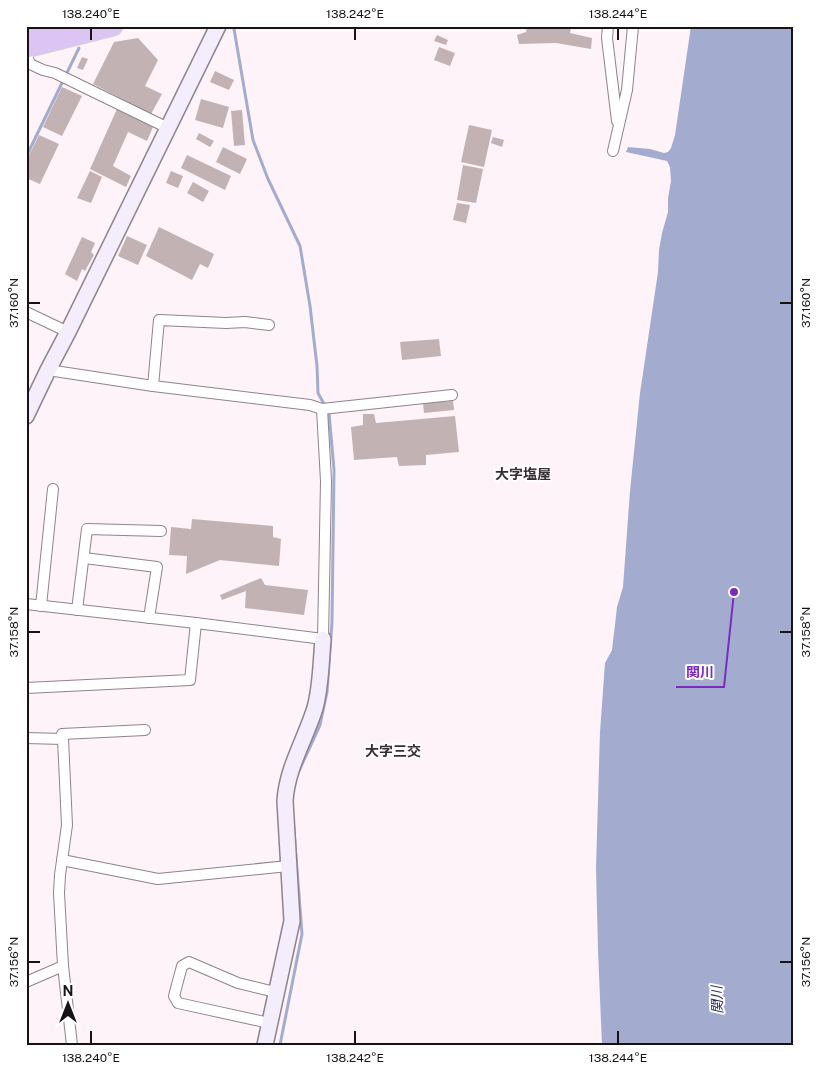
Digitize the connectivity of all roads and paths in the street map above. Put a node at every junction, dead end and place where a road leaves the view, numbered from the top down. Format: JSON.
{"nodes":[{"id":1,"x":56,"y":26,"type":"edge"},
{"id":2,"x":113,"y":26,"type":"edge"},
{"id":3,"x":218,"y":26,"type":"edge"},
{"id":4,"x":608,"y":26,"type":"edge"},
{"id":5,"x":633,"y":26,"type":"edge"},
{"id":6,"x":26,"y":33,"type":"edge"},
{"id":7,"x":26,"y":48,"type":"edge"},
{"id":8,"x":26,"y":53,"type":"edge"},
{"id":9,"x":168,"y":128,"type":"junction"},
{"id":10,"x":26,"y":312,"type":"edge"},
{"id":11,"x":269,"y":325,"type":"dead end"},
{"id":12,"x":68,"y":332,"type":"junction"},
{"id":13,"x":48,"y":370,"type":"junction"},
{"id":14,"x":153,"y":386,"type":"junction"},
{"id":15,"x":452,"y":395,"type":"dead end"},
{"id":16,"x":322,"y":409,"type":"junction"},
{"id":17,"x":26,"y":416,"type":"edge"},
{"id":18,"x":53,"y":489,"type":"dead end"},
{"id":19,"x":160,"y":531,"type":"dead end"},
{"id":20,"x":84,"y":558,"type":"junction"},
{"id":21,"x":26,"y":604,"type":"edge"},
{"id":22,"x":41,"y":606,"type":"junction"},
{"id":23,"x":77,"y":610,"type":"junction"},
{"id":24,"x":149,"y":618,"type":"junction"},
{"id":25,"x":196,"y":623,"type":"junction"},
{"id":26,"x":323,"y":639,"type":"junction"},
{"id":27,"x":26,"y":688,"type":"edge"},
{"id":28,"x":145,"y":730,"type":"dead end"},
{"id":29,"x":26,"y":738,"type":"edge"},
{"id":30,"x":63,"y":739,"type":"junction"},
{"id":31,"x":62,"y":860,"type":"junction"},
{"id":32,"x":288,"y":866,"type":"junction"},
{"id":33,"x":63,"y":966,"type":"junction"},
{"id":34,"x":26,"y":982,"type":"edge"},
{"id":35,"x":276,"y":992,"type":"junction"},
{"id":36,"x":269,"y":1023,"type":"junction"},
{"id":37,"x":72,"y":1045,"type":"edge"},
{"id":38,"x":265,"y":1045,"type":"edge"}],
"edges":[{"from":1,"to":6,"type":"highway"},
{"from":2,"to":7,"type":"highway"},
{"from":3,"to":9,"type":"street"},
{"from":4,"to":5,"type":"street"},
{"from":8,"to":9,"type":"street"},
{"from":9,"to":12,"type":"street"},
{"from":10,"to":12,"type":"street"},
{"from":11,"to":14,"type":"street"},
{"from":12,"to":13,"type":"street"},
{"from":13,"to":14,"type":"street"},
{"from":13,"to":17,"type":"street"},
{"from":14,"to":16,"type":"street"},
{"from":15,"to":16,"type":"street"},
{"from":16,"to":26,"type":"street"},
{"from":18,"to":22,"type":"street"},
{"from":19,"to":20,"type":"street"},
{"from":20,"to":23,"type":"street"},
{"from":20,"to":24,"type":"street"},
{"from":21,"to":22,"type":"street"},
{"from":22,"to":23,"type":"street"},
{"from":23,"to":24,"type":"street"},
{"from":24,"to":25,"type":"street"},
{"from":25,"to":26,"type":"street"},
{"from":25,"to":27,"type":"street"},
{"from":26,"to":32,"type":"street"},
{"from":28,"to":30,"type":"street"},
{"from":29,"to":30,"type":"street"},
{"from":30,"to":31,"type":"street"},
{"from":31,"to":32,"type":"street"},
{"from":31,"to":33,"type":"street"},
{"from":32,"to":35,"type":"street"},
{"from":33,"to":34,"type":"street"},
{"from":33,"to":37,"type":"street"},
{"from":35,"to":36,"type":"street"},
{"from":35,"to":36,"type":"street"},
{"from":36,"to":38,"type":"street"}]}
